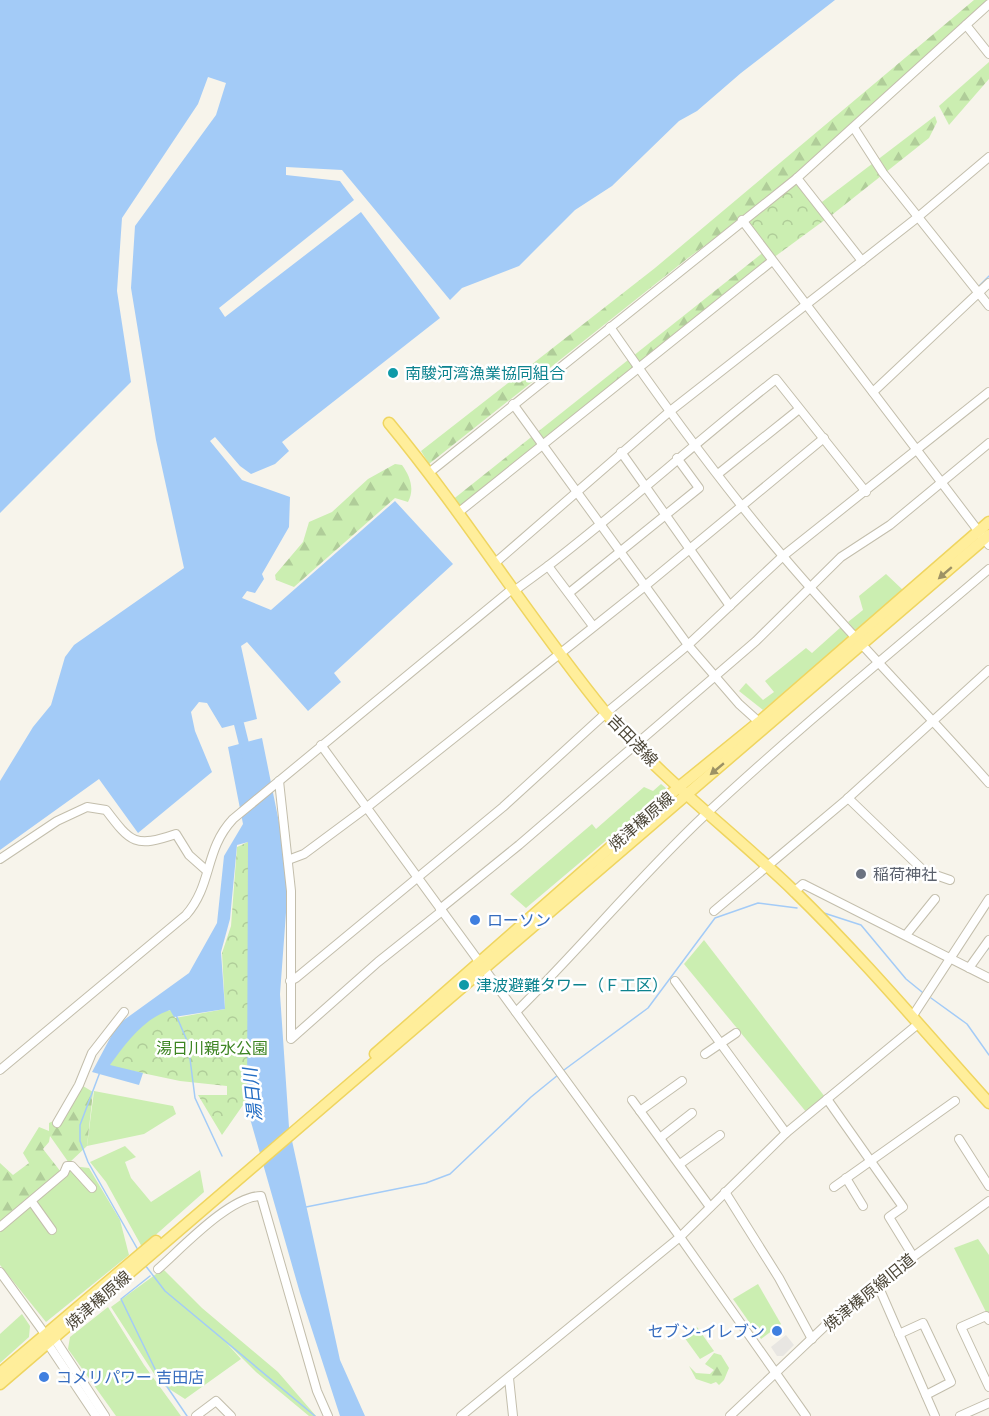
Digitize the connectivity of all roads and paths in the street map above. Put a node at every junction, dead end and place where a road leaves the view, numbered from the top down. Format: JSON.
{"nodes":[{"id":1,"x":989,"y":4,"type":"edge"},
{"id":2,"x":966,"y":25,"type":"junction"},
{"id":3,"x":989,"y":54,"type":"edge"},
{"id":4,"x":854,"y":128,"type":"junction"},
{"id":5,"x":989,"y":157,"type":"edge"},
{"id":6,"x":797,"y":178,"type":"junction"},
{"id":7,"x":918,"y":217,"type":"junction"},
{"id":8,"x":742,"y":220,"type":"junction"},
{"id":9,"x":772,"y":261,"type":"junction"},
{"id":10,"x":862,"y":261,"type":"junction"},
{"id":11,"x":989,"y":282,"type":"edge"},
{"id":12,"x":979,"y":292,"type":"junction"},
{"id":13,"x":805,"y":304,"type":"junction"},
{"id":14,"x":989,"y":306,"type":"edge"},
{"id":15,"x":610,"y":327,"type":"junction"},
{"id":16,"x":639,"y":368,"type":"junction"},
{"id":17,"x":873,"y":392,"type":"junction"},
{"id":18,"x":989,"y":392,"type":"edge"},
{"id":19,"x":513,"y":404,"type":"junction"},
{"id":20,"x":798,"y":410,"type":"junction"},
{"id":21,"x":669,"y":412,"type":"junction"},
{"id":22,"x":389,"y":423,"type":"dead end"},
{"id":23,"x":824,"y":438,"type":"junction"},
{"id":24,"x":989,"y":443,"type":"edge"},
{"id":25,"x":694,"y":444,"type":"junction"},
{"id":26,"x":541,"y":446,"type":"junction"},
{"id":27,"x":918,"y":450,"type":"junction"},
{"id":28,"x":621,"y":452,"type":"junction"},
{"id":29,"x":677,"y":458,"type":"junction"},
{"id":30,"x":430,"y":471,"type":"junction"},
{"id":31,"x":718,"y":474,"type":"junction"},
{"id":32,"x":942,"y":484,"type":"junction"},
{"id":33,"x":645,"y":486,"type":"junction"},
{"id":34,"x":576,"y":491,"type":"junction"},
{"id":35,"x":866,"y":492,"type":"junction"},
{"id":36,"x":740,"y":505,"type":"junction"},
{"id":37,"x":459,"y":512,"type":"junction"},
{"id":38,"x":666,"y":515,"type":"junction"},
{"id":39,"x":989,"y":522,"type":"edge"},
{"id":40,"x":600,"y":525,"type":"junction"},
{"id":41,"x":985,"y":537,"type":"edge"},
{"id":42,"x":688,"y":549,"type":"junction"},
{"id":43,"x":619,"y":552,"type":"junction"},
{"id":44,"x":783,"y":556,"type":"junction"},
{"id":45,"x":495,"y":562,"type":"junction"},
{"id":46,"x":548,"y":566,"type":"junction"},
{"id":47,"x":989,"y":569,"type":"edge"},
{"id":48,"x":645,"y":586,"type":"junction"},
{"id":49,"x":809,"y":586,"type":"junction"},
{"id":50,"x":513,"y":590,"type":"junction"},
{"id":51,"x":569,"y":593,"type":"junction"},
{"id":52,"x":730,"y":606,"type":"junction"},
{"id":53,"x":593,"y":626,"type":"junction"},
{"id":54,"x":860,"y":641,"type":"junction"},
{"id":55,"x":688,"y":645,"type":"junction"},
{"id":56,"x":561,"y":652,"type":"junction"},
{"id":57,"x":880,"y":662,"type":"junction"},
{"id":58,"x":989,"y":670,"type":"edge"},
{"id":59,"x":713,"y":677,"type":"junction"},
{"id":60,"x":606,"y":713,"type":"junction"},
{"id":61,"x":933,"y":719,"type":"junction"},
{"id":62,"x":759,"y":722,"type":"junction"},
{"id":63,"x":636,"y":744,"type":"junction"},
{"id":64,"x":321,"y":745,"type":"junction"},
{"id":65,"x":278,"y":782,"type":"junction"},
{"id":66,"x":989,"y":783,"type":"edge"},
{"id":67,"x":683,"y":791,"type":"junction"},
{"id":68,"x":848,"y":798,"type":"junction"},
{"id":69,"x":366,"y":808,"type":"junction"},
{"id":70,"x":705,"y":815,"type":"junction"},
{"id":71,"x":0,"y":859,"type":"edge"},
{"id":72,"x":288,"y":860,"type":"junction"},
{"id":73,"x":768,"y":867,"type":"junction"},
{"id":74,"x":207,"y":871,"type":"junction"},
{"id":75,"x":417,"y":878,"type":"junction"},
{"id":76,"x":950,"y":880,"type":"dead end"},
{"id":77,"x":795,"y":892,"type":"junction"},
{"id":78,"x":934,"y":899,"type":"dead end"},
{"id":79,"x":989,"y":899,"type":"edge"},
{"id":80,"x":441,"y":910,"type":"junction"},
{"id":81,"x":714,"y":912,"type":"dead end"},
{"id":82,"x":906,"y":935,"type":"junction"},
{"id":83,"x":989,"y":940,"type":"edge"},
{"id":84,"x":951,"y":958,"type":"junction"},
{"id":85,"x":482,"y":966,"type":"junction"},
{"id":86,"x":969,"y":968,"type":"junction"},
{"id":87,"x":989,"y":978,"type":"edge"},
{"id":88,"x":290,"y":981,"type":"junction"},
{"id":89,"x":675,"y":981,"type":"dead end"},
{"id":90,"x":124,"y":1012,"type":"dead end"},
{"id":91,"x":516,"y":1012,"type":"junction"},
{"id":92,"x":915,"y":1021,"type":"junction"},
{"id":93,"x":736,"y":1033,"type":"dead end"},
{"id":94,"x":720,"y":1044,"type":"junction"},
{"id":95,"x":705,"y":1054,"type":"dead end"},
{"id":96,"x":0,"y":1070,"type":"edge"},
{"id":97,"x":682,"y":1081,"type":"dead end"},
{"id":98,"x":827,"y":1099,"type":"junction"},
{"id":99,"x":632,"y":1100,"type":"dead end"},
{"id":100,"x":955,"y":1101,"type":"dead end"},
{"id":101,"x":989,"y":1103,"type":"edge"},
{"id":102,"x":640,"y":1111,"type":"junction"},
{"id":103,"x":692,"y":1113,"type":"dead end"},
{"id":104,"x":57,"y":1123,"type":"dead end"},
{"id":105,"x":786,"y":1133,"type":"junction"},
{"id":106,"x":720,"y":1135,"type":"dead end"},
{"id":107,"x":660,"y":1138,"type":"junction"},
{"id":108,"x":958,"y":1139,"type":"dead end"},
{"id":109,"x":872,"y":1161,"type":"junction"},
{"id":110,"x":680,"y":1164,"type":"junction"},
{"id":111,"x":846,"y":1178,"type":"junction"},
{"id":112,"x":989,"y":1186,"type":"edge"},
{"id":113,"x":834,"y":1187,"type":"dead end"},
{"id":114,"x":92,"y":1188,"type":"dead end"},
{"id":115,"x":725,"y":1192,"type":"junction"},
{"id":116,"x":989,"y":1201,"type":"edge"},
{"id":117,"x":32,"y":1202,"type":"junction"},
{"id":118,"x":863,"y":1206,"type":"dead end"},
{"id":119,"x":710,"y":1207,"type":"junction"},
{"id":120,"x":0,"y":1227,"type":"edge"},
{"id":121,"x":52,"y":1230,"type":"dead end"},
{"id":122,"x":680,"y":1237,"type":"junction"},
{"id":123,"x":913,"y":1256,"type":"junction"},
{"id":124,"x":158,"y":1269,"type":"dead end"},
{"id":125,"x":0,"y":1272,"type":"edge"},
{"id":126,"x":877,"y":1283,"type":"junction"},
{"id":127,"x":989,"y":1320,"type":"edge"},
{"id":128,"x":899,"y":1334,"type":"junction"},
{"id":129,"x":49,"y":1339,"type":"junction"},
{"id":130,"x":812,"y":1339,"type":"junction"},
{"id":131,"x":777,"y":1371,"type":"junction"},
{"id":132,"x":0,"y":1373,"type":"edge"},
{"id":133,"x":509,"y":1378,"type":"junction"},
{"id":134,"x":0,"y":1384,"type":"edge"},
{"id":135,"x":989,"y":1387,"type":"edge"},
{"id":136,"x":926,"y":1395,"type":"junction"},
{"id":137,"x":989,"y":1403,"type":"edge"},
{"id":138,"x":963,"y":1415,"type":"edge"},
{"id":139,"x":96,"y":1416,"type":"edge"},
{"id":140,"x":105,"y":1416,"type":"edge"},
{"id":141,"x":196,"y":1416,"type":"edge"},
{"id":142,"x":231,"y":1416,"type":"edge"},
{"id":143,"x":328,"y":1416,"type":"edge"},
{"id":144,"x":461,"y":1416,"type":"edge"},
{"id":145,"x":513,"y":1416,"type":"edge"},
{"id":146,"x":729,"y":1416,"type":"edge"},
{"id":147,"x":807,"y":1416,"type":"edge"},
{"id":148,"x":935,"y":1416,"type":"edge"}],
"edges":[{"from":1,"to":2,"type":"street"},
{"from":2,"to":3,"type":"street"},
{"from":2,"to":4,"type":"street"},
{"from":4,"to":6,"type":"street"},
{"from":4,"to":7,"type":"street"},
{"from":5,"to":7,"type":"street"},
{"from":6,"to":8,"type":"street"},
{"from":6,"to":10,"type":"street"},
{"from":7,"to":10,"type":"street"},
{"from":7,"to":12,"type":"street"},
{"from":8,"to":9,"type":"street"},
{"from":8,"to":15,"type":"street"},
{"from":9,"to":13,"type":"street"},
{"from":9,"to":16,"type":"street"},
{"from":10,"to":13,"type":"street"},
{"from":11,"to":12,"type":"street"},
{"from":12,"to":14,"type":"street"},
{"from":12,"to":17,"type":"street"},
{"from":13,"to":17,"type":"street"},
{"from":13,"to":21,"type":"street"},
{"from":15,"to":16,"type":"street"},
{"from":15,"to":19,"type":"street"},
{"from":16,"to":21,"type":"street"},
{"from":16,"to":26,"type":"street"},
{"from":17,"to":27,"type":"street"},
{"from":18,"to":27,"type":"street"},
{"from":19,"to":26,"type":"street"},
{"from":19,"to":30,"type":"street"},
{"from":20,"to":23,"type":"street"},
{"from":20,"to":25,"type":"street"},
{"from":20,"to":31,"type":"street"},
{"from":21,"to":25,"type":"street"},
{"from":21,"to":28,"type":"street"},
{"from":22,"to":30,"type":"main road","name":"吉田港線"},
{"from":23,"to":35,"type":"street"},
{"from":23,"to":36,"type":"street"},
{"from":24,"to":32,"type":"street"},
{"from":25,"to":29,"type":"street"},
{"from":25,"to":31,"type":"street"},
{"from":26,"to":34,"type":"street"},
{"from":26,"to":37,"type":"street"},
{"from":27,"to":32,"type":"street"},
{"from":27,"to":35,"type":"street"},
{"from":28,"to":33,"type":"street"},
{"from":28,"to":34,"type":"street"},
{"from":29,"to":33,"type":"street"},
{"from":29,"to":38,"type":"street"},
{"from":30,"to":37,"type":"main road","name":"吉田港線"},
{"from":31,"to":36,"type":"street"},
{"from":32,"to":41,"type":"street"},
{"from":32,"to":49,"type":"street"},
{"from":33,"to":38,"type":"street"},
{"from":33,"to":40,"type":"street"},
{"from":34,"to":40,"type":"street"},
{"from":34,"to":45,"type":"street"},
{"from":35,"to":44,"type":"street"},
{"from":36,"to":42,"type":"street"},
{"from":36,"to":44,"type":"street"},
{"from":37,"to":45,"type":"main road","name":"吉田港線"},
{"from":38,"to":42,"type":"street"},
{"from":38,"to":43,"type":"street"},
{"from":39,"to":41,"type":"main road","name":"焼津榛原線"},
{"from":40,"to":43,"type":"street"},
{"from":40,"to":46,"type":"street"},
{"from":41,"to":54,"type":"main road","name":"焼津榛原線"},
{"from":42,"to":48,"type":"street"},
{"from":42,"to":52,"type":"street"},
{"from":43,"to":48,"type":"street"},
{"from":43,"to":51,"type":"street"},
{"from":44,"to":49,"type":"street"},
{"from":44,"to":52,"type":"street"},
{"from":45,"to":50,"type":"main road","name":"吉田港線"},
{"from":46,"to":50,"type":"street"},
{"from":46,"to":51,"type":"street"},
{"from":47,"to":57,"type":"street"},
{"from":48,"to":53,"type":"street"},
{"from":48,"to":55,"type":"street"},
{"from":49,"to":54,"type":"street"},
{"from":49,"to":59,"type":"street"},
{"from":50,"to":56,"type":"main road","name":"吉田港線"},
{"from":50,"to":64,"type":"street"},
{"from":51,"to":53,"type":"street"},
{"from":52,"to":55,"type":"street"},
{"from":53,"to":56,"type":"street"},
{"from":54,"to":57,"type":"street"},
{"from":54,"to":62,"type":"main road","name":"焼津榛原線"},
{"from":54,"to":67,"type":"main road","name":"焼津榛原線","one_way":true},
{"from":55,"to":59,"type":"street"},
{"from":55,"to":60,"type":"street"},
{"from":56,"to":60,"type":"main road","name":"吉田港線"},
{"from":56,"to":69,"type":"street"},
{"from":57,"to":61,"type":"street"},
{"from":57,"to":70,"type":"street"},
{"from":58,"to":61,"type":"street"},
{"from":59,"to":62,"type":"street"},
{"from":59,"to":63,"type":"street"},
{"from":60,"to":63,"type":"main road","name":"吉田港線"},
{"from":60,"to":75,"type":"street"},
{"from":61,"to":66,"type":"street"},
{"from":61,"to":68,"type":"street"},
{"from":62,"to":67,"type":"main road","name":"焼津榛原線"},
{"from":63,"to":67,"type":"main road","name":"吉田港線"},
{"from":63,"to":80,"type":"street"},
{"from":64,"to":65,"type":"street"},
{"from":64,"to":69,"type":"street"},
{"from":65,"to":72,"type":"street"},
{"from":65,"to":74,"type":"street"},
{"from":67,"to":70,"type":"main road","name":"吉田港線"},
{"from":67,"to":85,"type":"main road","name":"焼津榛原線"},
{"from":68,"to":73,"type":"street"},
{"from":68,"to":76,"type":"street"},
{"from":69,"to":72,"type":"street"},
{"from":69,"to":75,"type":"street"},
{"from":70,"to":73,"type":"main road","name":"吉田港線"},
{"from":70,"to":91,"type":"street"},
{"from":71,"to":74,"type":"street"},
{"from":72,"to":88,"type":"street"},
{"from":73,"to":77,"type":"main road","name":"吉田港線"},
{"from":73,"to":81,"type":"street"},
{"from":74,"to":96,"type":"street"},
{"from":75,"to":80,"type":"street"},
{"from":75,"to":88,"type":"street"},
{"from":77,"to":82,"type":"street"},
{"from":77,"to":92,"type":"main road","name":"吉田港線"},
{"from":78,"to":82,"type":"street"},
{"from":79,"to":84,"type":"street"},
{"from":80,"to":85,"type":"street"},
{"from":80,"to":88,"type":"street"},
{"from":82,"to":84,"type":"street"},
{"from":83,"to":86,"type":"street"},
{"from":84,"to":86,"type":"street"},
{"from":84,"to":92,"type":"street"},
{"from":85,"to":91,"type":"street"},
{"from":85,"to":129,"type":"main road","name":"焼津榛原線"},
{"from":86,"to":87,"type":"street"},
{"from":89,"to":94,"type":"street"},
{"from":90,"to":104,"type":"street"},
{"from":91,"to":122,"type":"street"},
{"from":92,"to":98,"type":"street"},
{"from":92,"to":101,"type":"main road","name":"吉田港線"},
{"from":93,"to":94,"type":"street"},
{"from":94,"to":95,"type":"street"},
{"from":94,"to":105,"type":"street"},
{"from":97,"to":102,"type":"street"},
{"from":98,"to":105,"type":"street"},
{"from":98,"to":109,"type":"street"},
{"from":99,"to":102,"type":"street"},
{"from":100,"to":109,"type":"street"},
{"from":102,"to":107,"type":"street"},
{"from":103,"to":107,"type":"street"},
{"from":105,"to":115,"type":"street"},
{"from":106,"to":110,"type":"street"},
{"from":107,"to":110,"type":"street"},
{"from":108,"to":112,"type":"street"},
{"from":109,"to":111,"type":"street"},
{"from":109,"to":123,"type":"street"},
{"from":110,"to":119,"type":"street"},
{"from":111,"to":113,"type":"street"},
{"from":111,"to":118,"type":"street"},
{"from":114,"to":117,"type":"street"},
{"from":115,"to":119,"type":"street"},
{"from":115,"to":130,"type":"street"},
{"from":116,"to":123,"type":"street","name":"焼津榛原線旧道"},
{"from":117,"to":120,"type":"street"},
{"from":117,"to":121,"type":"street"},
{"from":119,"to":122,"type":"street"},
{"from":122,"to":131,"type":"street"},
{"from":122,"to":133,"type":"street"},
{"from":123,"to":126,"type":"street","name":"焼津榛原線旧道"},
{"from":124,"to":143,"type":"street"},
{"from":125,"to":129,"type":"street"},
{"from":126,"to":128,"type":"street"},
{"from":126,"to":130,"type":"street","name":"焼津榛原線旧道"},
{"from":127,"to":135,"type":"street"},
{"from":128,"to":136,"type":"street"},
{"from":128,"to":136,"type":"street"},
{"from":129,"to":132,"type":"main road","name":"焼津榛原線"},
{"from":129,"to":134,"type":"main road","name":"焼津榛原線"},
{"from":129,"to":139,"type":"street"},
{"from":129,"to":140,"type":"street"},
{"from":130,"to":131,"type":"street","name":"焼津榛原線旧道"},
{"from":131,"to":146,"type":"street","name":"焼津榛原線旧道"},
{"from":131,"to":147,"type":"street"},
{"from":133,"to":144,"type":"street"},
{"from":133,"to":145,"type":"street"},
{"from":136,"to":148,"type":"street"},
{"from":137,"to":138,"type":"street"},
{"from":141,"to":142,"type":"street"}]}
